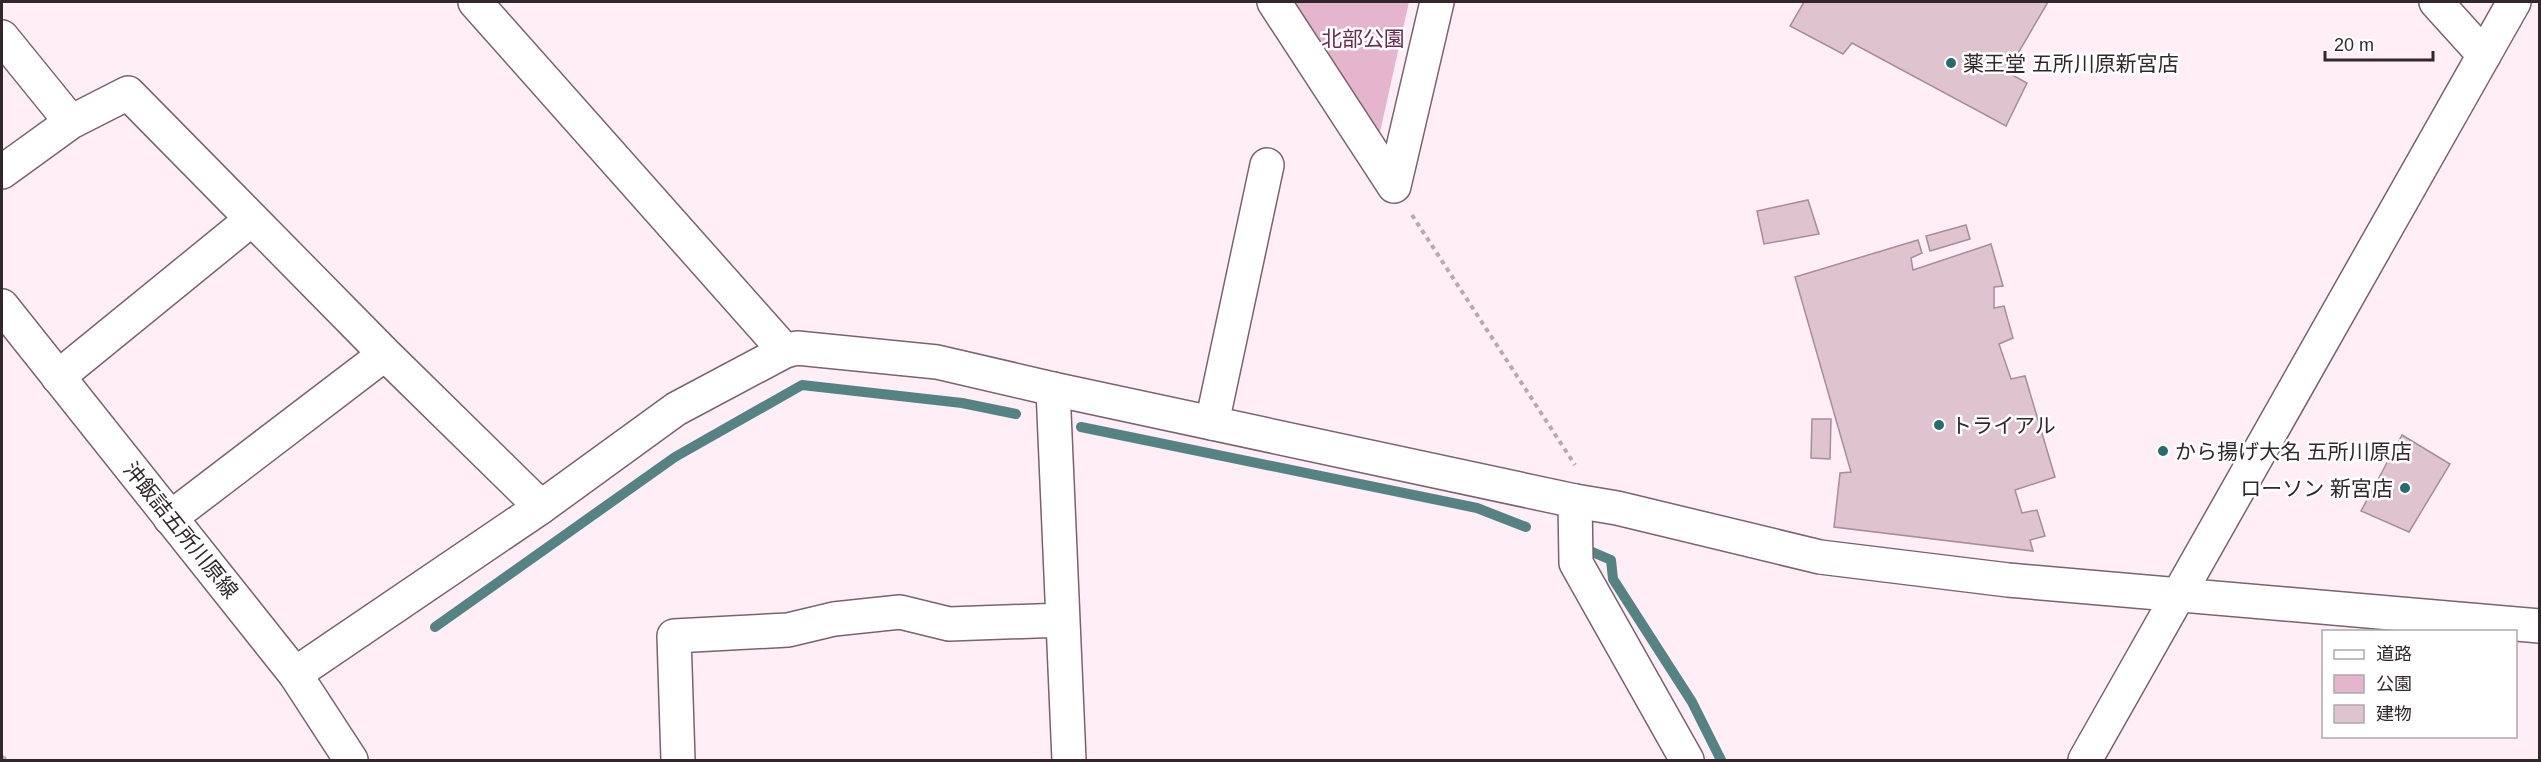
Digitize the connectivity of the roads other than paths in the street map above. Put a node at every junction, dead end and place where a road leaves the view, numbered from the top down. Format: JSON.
{"nodes":[{"id":1,"x":475,"y":2,"type":"edge"},
{"id":2,"x":1274,"y":2,"type":"edge"},
{"id":3,"x":1437,"y":2,"type":"edge"},
{"id":4,"x":2436,"y":2,"type":"edge"},
{"id":5,"x":2514,"y":2,"type":"edge"},
{"id":6,"x":2,"y":37,"type":"edge"},
{"id":7,"x":2484,"y":55,"type":"junction"},
{"id":8,"x":71,"y":122,"type":"junction"},
{"id":9,"x":1267,"y":165,"type":"dead end"},
{"id":10,"x":2,"y":172,"type":"edge"},
{"id":11,"x":252,"y":219,"type":"junction"},
{"id":12,"x":2,"y":306,"type":"edge"},
{"id":13,"x":785,"y":351,"type":"junction"},
{"id":14,"x":385,"y":354,"type":"junction"},
{"id":15,"x":58,"y":377,"type":"junction"},
{"id":16,"x":1053,"y":389,"type":"junction"},
{"id":17,"x":1212,"y":423,"type":"junction"},
{"id":18,"x":1575,"y":501,"type":"junction"},
{"id":19,"x":541,"y":507,"type":"junction"},
{"id":20,"x":170,"y":518,"type":"junction"},
{"id":21,"x":2179,"y":595,"type":"junction"},
{"id":22,"x":1063,"y":620,"type":"junction"},
{"id":23,"x":2540,"y":626,"type":"edge"},
{"id":24,"x":295,"y":674,"type":"junction"},
{"id":25,"x":351,"y":760,"type":"edge"},
{"id":26,"x":678,"y":760,"type":"edge"},
{"id":27,"x":1069,"y":760,"type":"edge"},
{"id":28,"x":1687,"y":760,"type":"edge"},
{"id":29,"x":2085,"y":760,"type":"edge"}],
"edges":[{"from":1,"to":13,"type":"street"},
{"from":2,"to":3,"type":"street"},
{"from":4,"to":7,"type":"street"},
{"from":5,"to":7,"type":"street"},
{"from":6,"to":8,"type":"street"},
{"from":7,"to":21,"type":"street"},
{"from":8,"to":10,"type":"street"},
{"from":8,"to":11,"type":"street"},
{"from":9,"to":17,"type":"street"},
{"from":11,"to":14,"type":"street"},
{"from":11,"to":15,"type":"street"},
{"from":12,"to":15,"type":"street","name":"沖飯詰五所川原線"},
{"from":13,"to":16,"type":"street"},
{"from":13,"to":19,"type":"street"},
{"from":14,"to":19,"type":"street"},
{"from":14,"to":20,"type":"street"},
{"from":15,"to":20,"type":"street","name":"沖飯詰五所川原線"},
{"from":16,"to":17,"type":"street"},
{"from":16,"to":22,"type":"street"},
{"from":17,"to":18,"type":"street"},
{"from":18,"to":21,"type":"street"},
{"from":18,"to":28,"type":"street"},
{"from":19,"to":24,"type":"street"},
{"from":20,"to":24,"type":"street","name":"沖飯詰五所川原線"},
{"from":21,"to":23,"type":"street"},
{"from":21,"to":29,"type":"street"},
{"from":22,"to":26,"type":"street"},
{"from":22,"to":27,"type":"street"},
{"from":24,"to":25,"type":"street","name":"沖飯詰五所川原線"}]}
